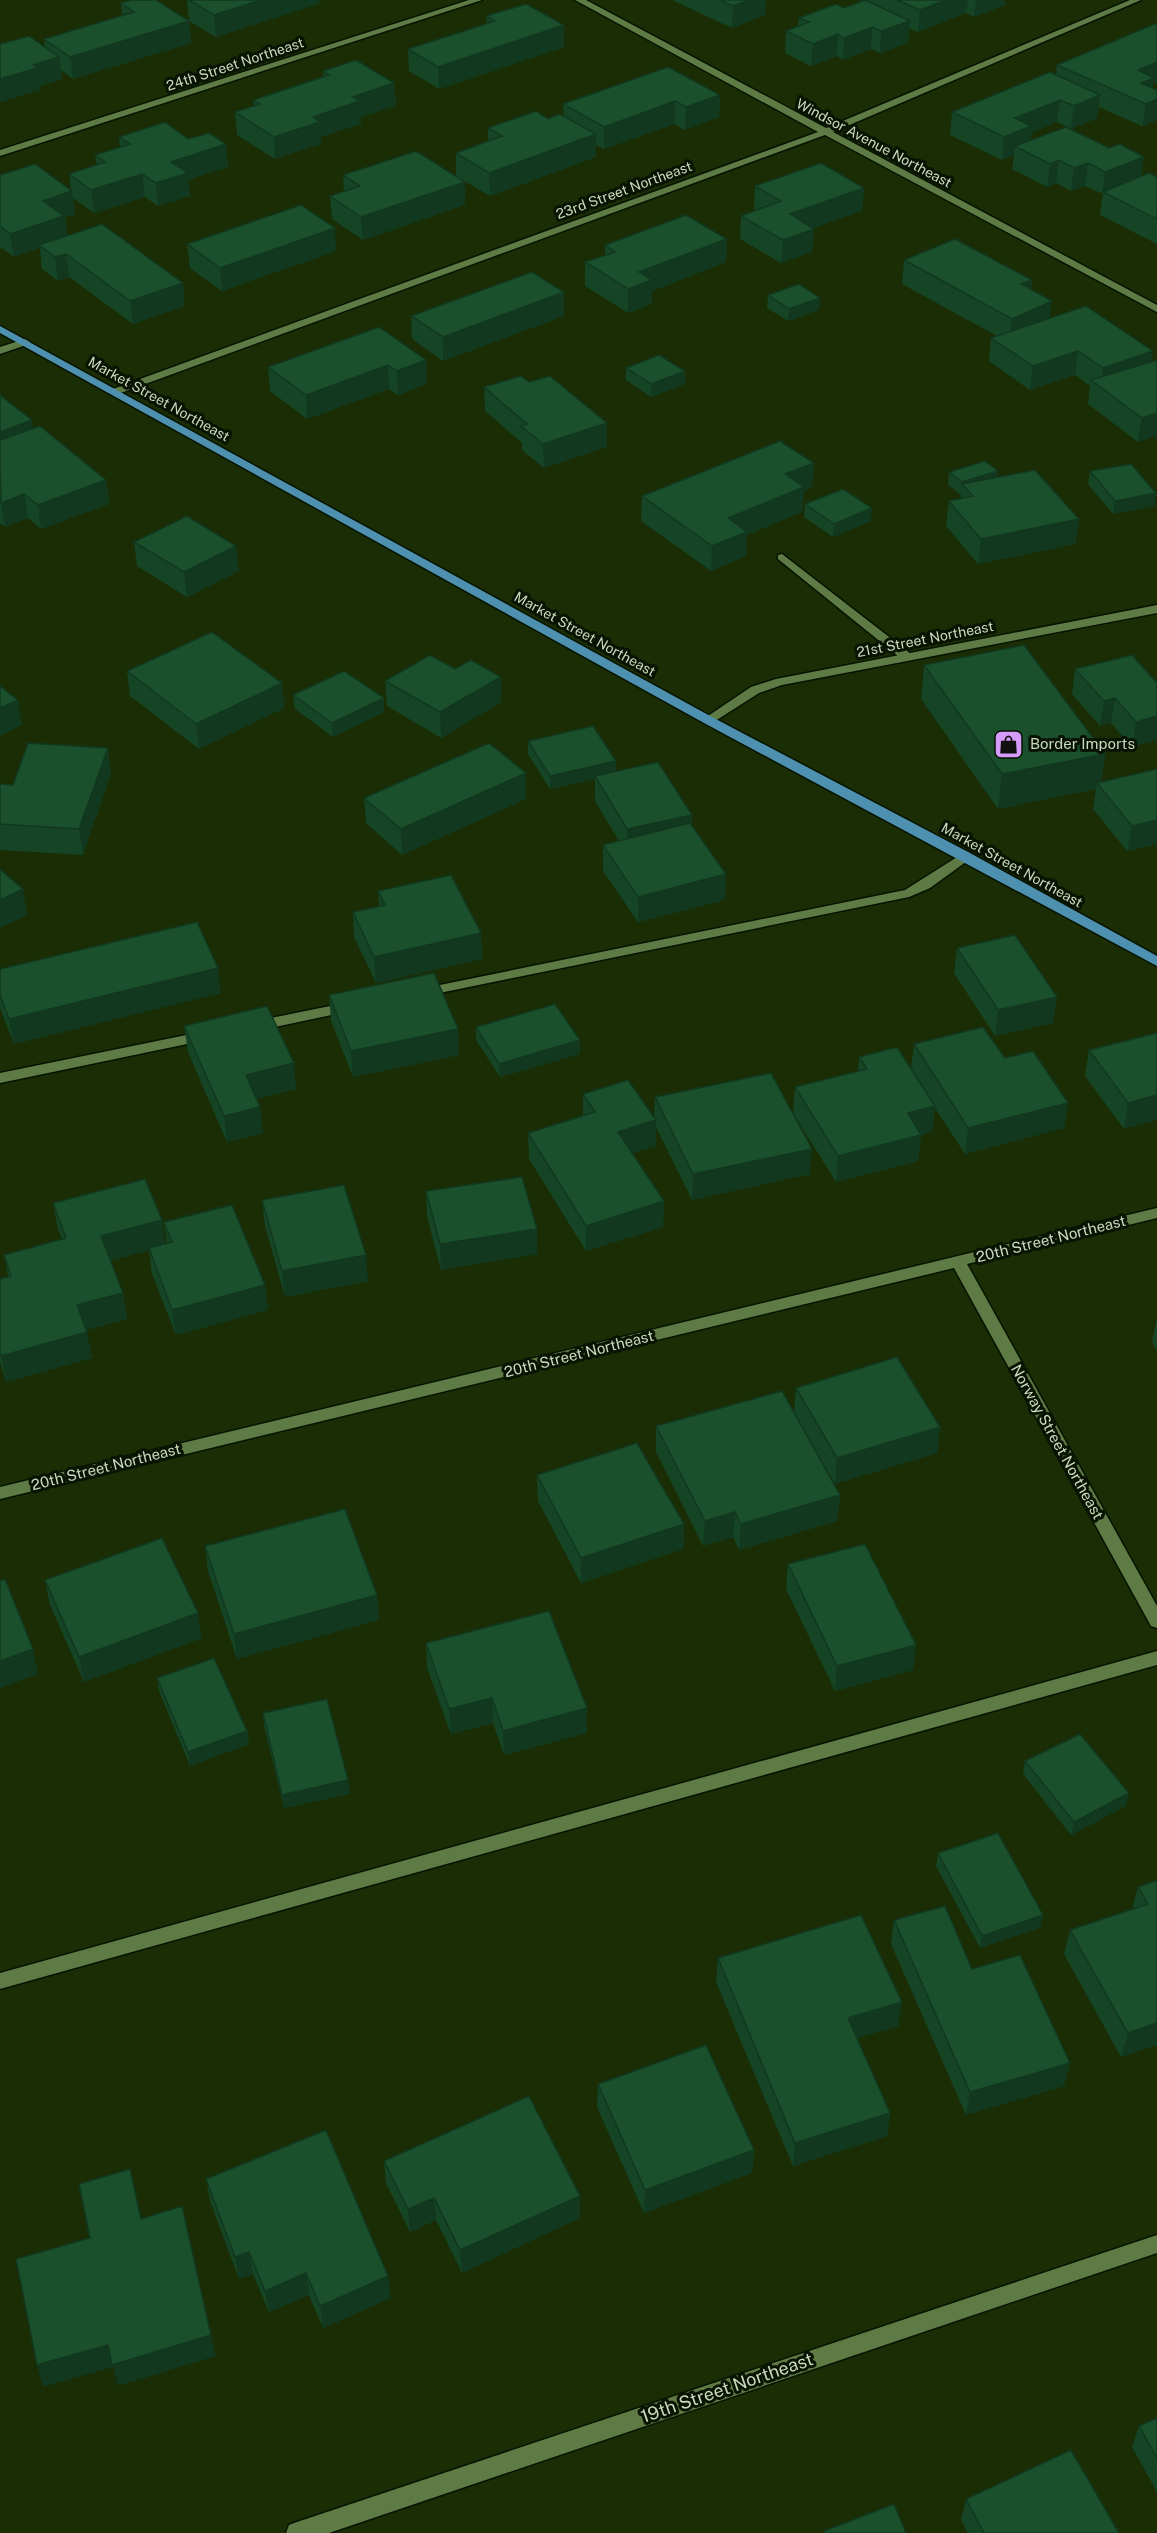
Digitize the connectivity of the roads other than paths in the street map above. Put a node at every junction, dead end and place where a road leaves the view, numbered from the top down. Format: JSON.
{"nodes":[{"id":1,"x":478,"y":0,"type":"edge"},
{"id":2,"x":579,"y":0,"type":"edge"},
{"id":3,"x":1137,"y":0,"type":"edge"},
{"id":4,"x":826,"y":132,"type":"junction"},
{"id":5,"x":0,"y":153,"type":"edge"},
{"id":6,"x":1157,"y":309,"type":"edge"},
{"id":7,"x":0,"y":329,"type":"edge"},
{"id":8,"x":25,"y":342,"type":"junction"},
{"id":9,"x":0,"y":351,"type":"edge"},
{"id":10,"x":114,"y":392,"type":"junction"},
{"id":11,"x":782,"y":557,"type":"dead end"},
{"id":12,"x":1157,"y":609,"type":"edge"},
{"id":13,"x":908,"y":657,"type":"junction"},
{"id":14,"x":708,"y":720,"type":"junction"},
{"id":15,"x":965,"y":856,"type":"junction"},
{"id":16,"x":1157,"y":962,"type":"edge"},
{"id":17,"x":408,"y":995,"type":"edge"},
{"id":18,"x":362,"y":1005,"type":"edge"},
{"id":19,"x":245,"y":1028,"type":"edge"},
{"id":20,"x":222,"y":1033,"type":"edge"},
{"id":21,"x":0,"y":1078,"type":"edge"},
{"id":22,"x":1157,"y":1213,"type":"edge"},
{"id":23,"x":958,"y":1262,"type":"junction"},
{"id":24,"x":0,"y":1493,"type":"edge"},
{"id":25,"x":1157,"y":1621,"type":"edge"},
{"id":26,"x":1157,"y":1659,"type":"edge"},
{"id":27,"x":0,"y":1981,"type":"edge"},
{"id":28,"x":1157,"y":2244,"type":"edge"},
{"id":29,"x":297,"y":2533,"type":"edge"}],
"edges":[{"from":1,"to":5,"type":"street","name":"24th Street Northeast"},
{"from":2,"to":4,"type":"street","name":"Windsor Avenue Northeast"},
{"from":3,"to":4,"type":"street","name":"23rd Street Northeast"},
{"from":4,"to":6,"type":"street","name":"Windsor Avenue Northeast"},
{"from":4,"to":10,"type":"street","name":"23rd Street Northeast"},
{"from":7,"to":8,"type":"main road","name":"Market Street Northeast"},
{"from":8,"to":9,"type":"street"},
{"from":8,"to":10,"type":"main road","name":"Market Street Northeast"},
{"from":10,"to":14,"type":"main road","name":"Market Street Northeast"},
{"from":11,"to":13,"type":"street"},
{"from":12,"to":13,"type":"street","name":"21st Street Northeast"},
{"from":13,"to":14,"type":"street","name":"21st Street Northeast"},
{"from":14,"to":15,"type":"main road","name":"Market Street Northeast"},
{"from":15,"to":16,"type":"main road","name":"Market Street Northeast"},
{"from":15,"to":17,"type":"street"},
{"from":18,"to":19,"type":"street"},
{"from":20,"to":21,"type":"street"},
{"from":22,"to":23,"type":"street","name":"20th Street Northeast"},
{"from":23,"to":24,"type":"street","name":"20th Street Northeast"},
{"from":23,"to":25,"type":"street","name":"Norway Street Northeast"},
{"from":26,"to":27,"type":"street"},
{"from":28,"to":29,"type":"street","name":"19th Street Northeast"}]}
